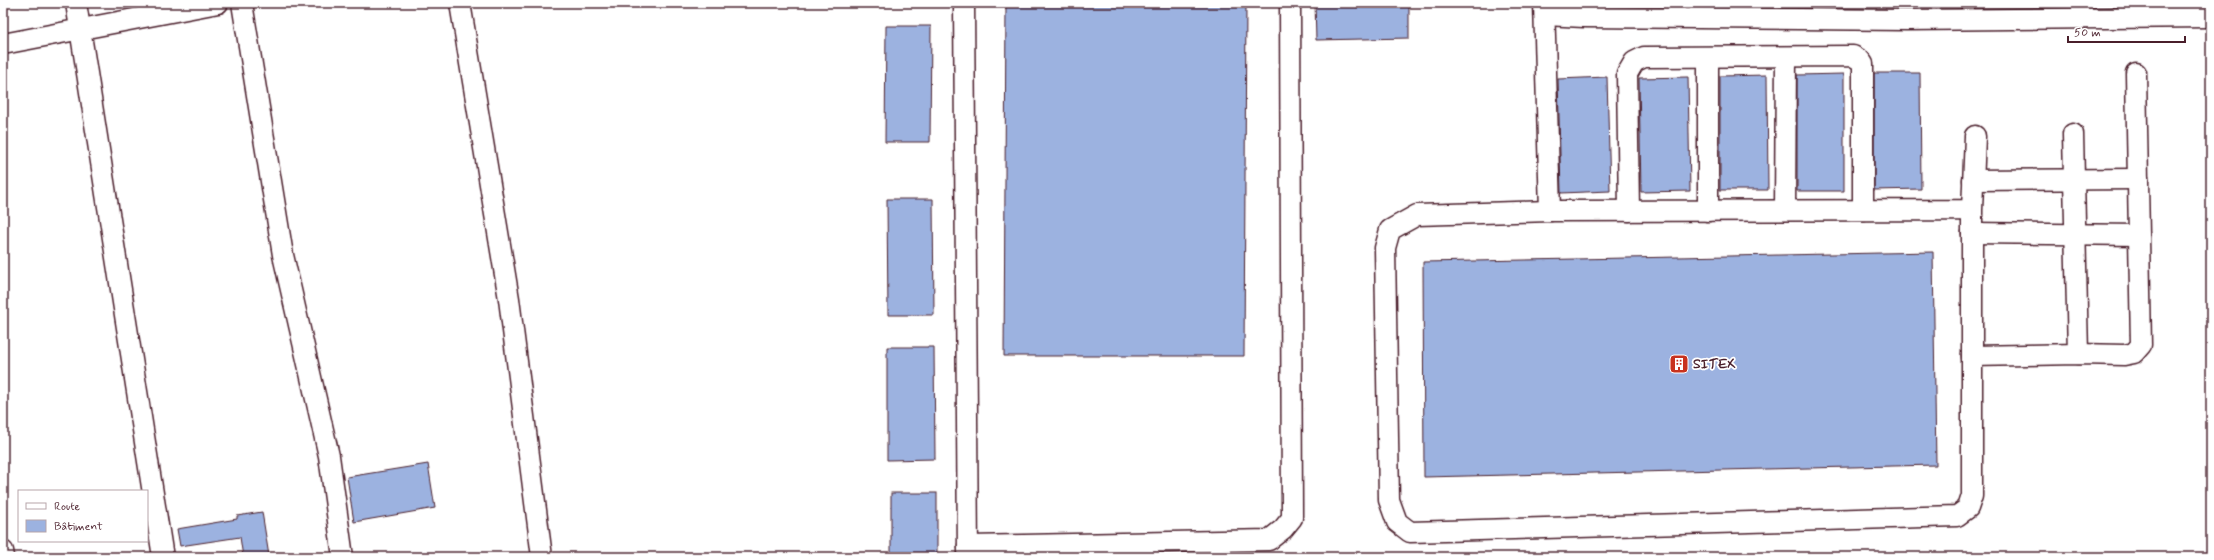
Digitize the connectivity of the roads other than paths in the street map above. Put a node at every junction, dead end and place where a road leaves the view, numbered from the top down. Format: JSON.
{"nodes":[{"id":1,"x":76,"y":3,"type":"edge"},
{"id":2,"x":218,"y":3,"type":"edge"},
{"id":3,"x":242,"y":3,"type":"edge"},
{"id":4,"x":460,"y":3,"type":"edge"},
{"id":5,"x":964,"y":3,"type":"edge"},
{"id":6,"x":1290,"y":3,"type":"edge"},
{"id":7,"x":1544,"y":9,"type":"edge"},
{"id":8,"x":1907,"y":11,"type":"edge"},
{"id":9,"x":2211,"y":17,"type":"edge"},
{"id":10,"x":81,"y":30,"type":"junction"},
{"id":11,"x":3,"y":44,"type":"edge"},
{"id":12,"x":1786,"y":57,"type":"junction"},
{"id":13,"x":1708,"y":58,"type":"junction"},
{"id":14,"x":2136,"y":73,"type":"dead end"},
{"id":15,"x":2073,"y":134,"type":"dead end"},
{"id":16,"x":1975,"y":136,"type":"dead end"},
{"id":17,"x":2138,"y":179,"type":"junction"},
{"id":18,"x":1973,"y":180,"type":"junction"},
{"id":19,"x":2074,"y":180,"type":"junction"},
{"id":20,"x":1708,"y":210,"type":"junction"},
{"id":21,"x":1785,"y":210,"type":"junction"},
{"id":22,"x":1863,"y":210,"type":"junction"},
{"id":23,"x":1972,"y":210,"type":"junction"},
{"id":24,"x":1550,"y":211,"type":"junction"},
{"id":25,"x":1629,"y":211,"type":"junction"},
{"id":26,"x":1972,"y":233,"type":"junction"},
{"id":27,"x":2074,"y":235,"type":"junction"},
{"id":28,"x":2139,"y":235,"type":"junction"},
{"id":29,"x":2078,"y":354,"type":"junction"},
{"id":30,"x":1972,"y":356,"type":"junction"},
{"id":31,"x":3,"y":551,"type":"edge"},
{"id":32,"x":968,"y":551,"type":"edge"},
{"id":33,"x":4,"y":557,"type":"edge"},
{"id":34,"x":163,"y":557,"type":"edge"},
{"id":35,"x":343,"y":557,"type":"edge"},
{"id":36,"x":542,"y":557,"type":"edge"}],
"edges":[{"from":1,"to":10,"type":"street"},
{"from":2,"to":10,"type":"street"},
{"from":3,"to":35,"type":"street"},
{"from":4,"to":36,"type":"street"},
{"from":5,"to":32,"type":"street"},
{"from":6,"to":32,"type":"street"},
{"from":7,"to":8,"type":"street"},
{"from":7,"to":24,"type":"street"},
{"from":8,"to":9,"type":"street"},
{"from":10,"to":11,"type":"street"},
{"from":10,"to":34,"type":"street"},
{"from":12,"to":13,"type":"street"},
{"from":12,"to":21,"type":"street"},
{"from":12,"to":22,"type":"street"},
{"from":13,"to":20,"type":"street"},
{"from":13,"to":25,"type":"street"},
{"from":14,"to":17,"type":"street"},
{"from":15,"to":19,"type":"street"},
{"from":16,"to":18,"type":"street"},
{"from":17,"to":19,"type":"street"},
{"from":17,"to":28,"type":"street"},
{"from":18,"to":19,"type":"street"},
{"from":18,"to":23,"type":"street"},
{"from":19,"to":27,"type":"street"},
{"from":20,"to":21,"type":"street"},
{"from":20,"to":25,"type":"street"},
{"from":21,"to":22,"type":"street"},
{"from":22,"to":23,"type":"street"},
{"from":23,"to":26,"type":"street"},
{"from":24,"to":25,"type":"street"},
{"from":24,"to":30,"type":"street"},
{"from":26,"to":27,"type":"street"},
{"from":26,"to":30,"type":"street"},
{"from":27,"to":28,"type":"street"},
{"from":27,"to":29,"type":"street"},
{"from":28,"to":29,"type":"street"},
{"from":29,"to":30,"type":"street"},
{"from":31,"to":33,"type":"street"}]}
